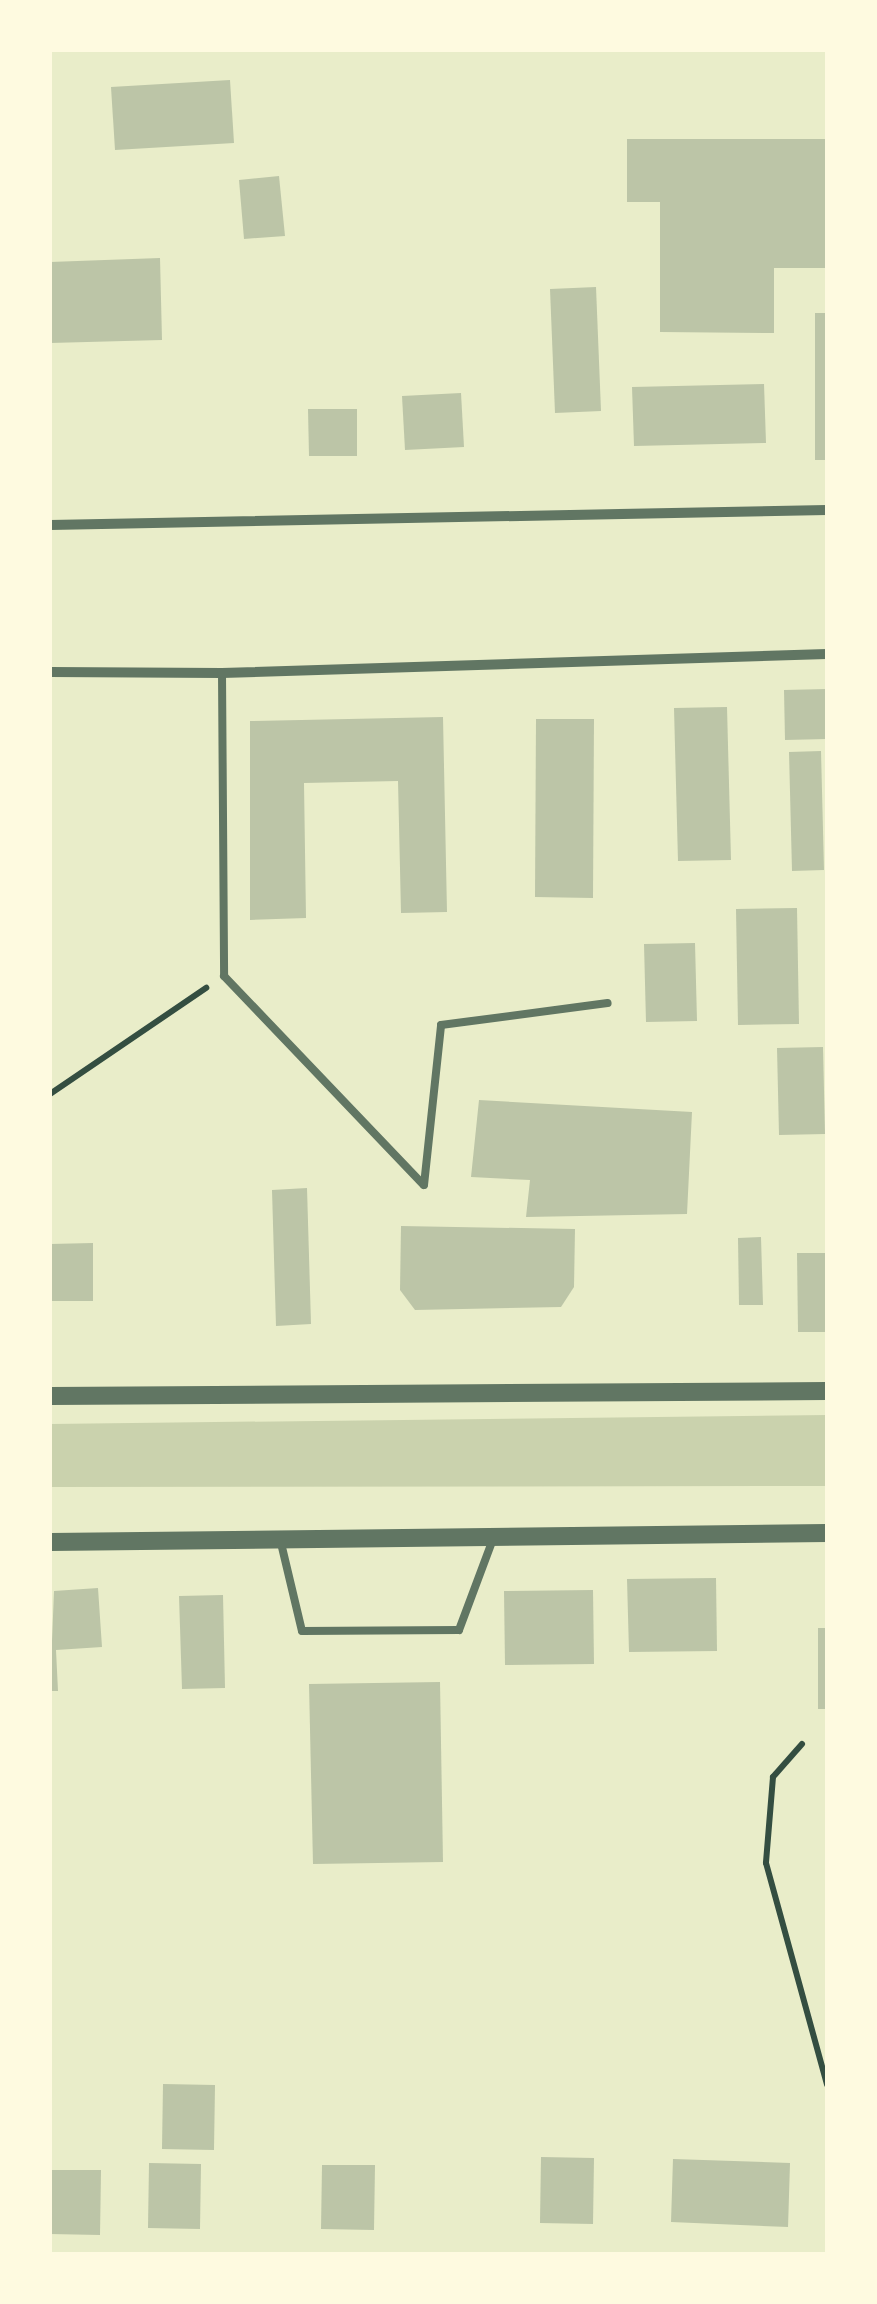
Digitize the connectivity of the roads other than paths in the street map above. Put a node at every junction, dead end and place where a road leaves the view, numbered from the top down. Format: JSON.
{"nodes":[{"id":1,"x":827,"y":510,"type":"edge"},
{"id":2,"x":50,"y":525,"type":"edge"},
{"id":3,"x":827,"y":654,"type":"edge"},
{"id":4,"x":50,"y":672,"type":"edge"},
{"id":5,"x":222,"y":673,"type":"junction"},
{"id":6,"x":608,"y":1004,"type":"dead end"},
{"id":7,"x":827,"y":1391,"type":"edge"},
{"id":8,"x":50,"y":1396,"type":"edge"},
{"id":9,"x":827,"y":1533,"type":"edge"},
{"id":10,"x":280,"y":1538,"type":"junction"},
{"id":11,"x":494,"y":1538,"type":"junction"},
{"id":12,"x":50,"y":1542,"type":"edge"}],
"edges":[{"from":1,"to":2,"type":"street"},
{"from":3,"to":5,"type":"street"},
{"from":4,"to":5,"type":"street"},
{"from":5,"to":6,"type":"lane"},
{"from":7,"to":8,"type":"street"},
{"from":9,"to":11,"type":"street"},
{"from":10,"to":11,"type":"street"},
{"from":10,"to":11,"type":"lane"},
{"from":10,"to":12,"type":"street"}]}
